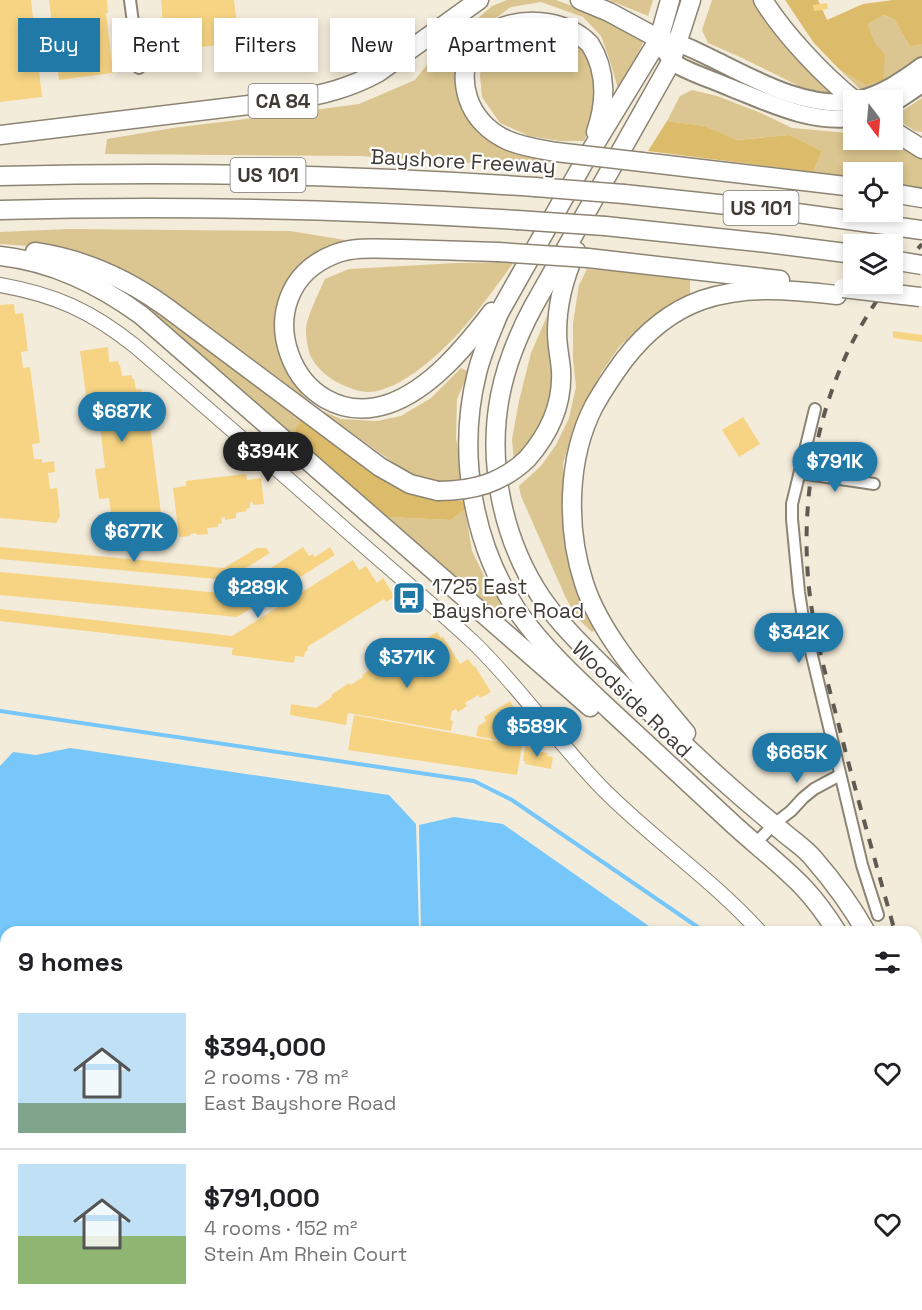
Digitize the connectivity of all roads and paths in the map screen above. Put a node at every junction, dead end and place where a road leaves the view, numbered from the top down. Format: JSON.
{"nodes":[{"id":1,"x":130,"y":0,"type":"edge"},
{"id":2,"x":479,"y":0,"type":"edge"},
{"id":3,"x":580,"y":0,"type":"edge"},
{"id":4,"x":670,"y":0,"type":"edge"},
{"id":5,"x":691,"y":0,"type":"edge"},
{"id":6,"x":763,"y":0,"type":"edge"},
{"id":7,"x":132,"y":18,"type":"edge"},
{"id":8,"x":659,"y":39,"type":"junction"},
{"id":9,"x":678,"y":42,"type":"junction"},
{"id":10,"x":671,"y":62,"type":"junction"},
{"id":11,"x":922,"y":66,"type":"edge"},
{"id":12,"x":922,"y":84,"type":"edge"},
{"id":13,"x":843,"y":90,"type":"edge"},
{"id":14,"x":886,"y":90,"type":"edge"},
{"id":15,"x":903,"y":97,"type":"edge"},
{"id":16,"x":843,"y":103,"type":"edge"},
{"id":17,"x":843,"y":119,"type":"edge"},
{"id":18,"x":0,"y":135,"type":"edge"},
{"id":19,"x":903,"y":137,"type":"edge"},
{"id":20,"x":624,"y":147,"type":"junction"},
{"id":21,"x":922,"y":149,"type":"edge"},
{"id":22,"x":586,"y":156,"type":"edge"},
{"id":23,"x":586,"y":156,"type":"edge"},
{"id":24,"x":586,"y":156,"type":"edge"},
{"id":25,"x":586,"y":156,"type":"edge"},
{"id":26,"x":584,"y":162,"type":"junction"},
{"id":27,"x":0,"y":176,"type":"edge"},
{"id":28,"x":843,"y":187,"type":"edge"},
{"id":29,"x":903,"y":195,"type":"edge"},
{"id":30,"x":922,"y":198,"type":"edge"},
{"id":31,"x":0,"y":210,"type":"edge"},
{"id":32,"x":922,"y":230,"type":"edge"},
{"id":33,"x":0,"y":249,"type":"edge"},
{"id":34,"x":843,"y":253,"type":"edge"},
{"id":35,"x":0,"y":256,"type":"edge"},
{"id":36,"x":528,"y":261,"type":"junction"},
{"id":37,"x":903,"y":262,"type":"edge"},
{"id":38,"x":922,"y":265,"type":"edge"},
{"id":39,"x":0,"y":285,"type":"edge"},
{"id":40,"x":840,"y":291,"type":"junction"},
{"id":41,"x":919,"y":300,"type":"edge"},
{"id":42,"x":814,"y":409,"type":"dead end"},
{"id":43,"x":800,"y":473,"type":"junction"},
{"id":44,"x":874,"y":484,"type":"dead end"},
{"id":45,"x":669,"y":765,"type":"junction"},
{"id":46,"x":840,"y":775,"type":"junction"},
{"id":47,"x":744,"y":799,"type":"junction"},
{"id":48,"x":774,"y":824,"type":"junction"},
{"id":49,"x":755,"y":844,"type":"junction"},
{"id":50,"x":879,"y":915,"type":"dead end"},
{"id":51,"x":754,"y":926,"type":"edge"},
{"id":52,"x":833,"y":926,"type":"edge"},
{"id":53,"x":862,"y":926,"type":"edge"}],
"edges":[{"from":1,"to":7,"type":"street"},
{"from":2,"to":18,"type":"highway","number":"CA 84"},
{"from":3,"to":8,"type":"highway"},
{"from":4,"to":8,"type":"highway","name":"Woodside Road"},
{"from":5,"to":9,"type":"highway","name":"Woodside Road"},
{"from":6,"to":13,"type":"highway"},
{"from":8,"to":9,"type":"main road"},
{"from":8,"to":10,"type":"main road"},
{"from":8,"to":26,"type":"highway","name":"Woodside Road"},
{"from":9,"to":10,"type":"highway","name":"Woodside Road"},
{"from":9,"to":16,"type":"main road"},
{"from":10,"to":17,"type":"main road"},
{"from":10,"to":20,"type":"highway","name":"Woodside Road"},
{"from":11,"to":14,"type":"main road"},
{"from":12,"to":15,"type":"main road"},
{"from":19,"to":21,"type":"highway"},
{"from":20,"to":33,"type":"highway","bridge":true},
{"from":20,"to":47,"type":"highway","name":"Woodside Road"},
{"from":22,"to":28,"type":"highway","bridge":true},
{"from":23,"to":24,"type":"highway","bridge":true},
{"from":25,"to":26,"type":"highway","bridge":true},
{"from":26,"to":36,"type":"highway","name":"Woodside Road"},
{"from":27,"to":32,"type":"highway","name":"Bayshore Freeway","number":"US 101","bridge":true},
{"from":29,"to":30,"type":"highway"},
{"from":31,"to":34,"type":"highway","number":"US 101","bridge":true},
{"from":35,"to":45,"type":"highway"},
{"from":36,"to":40,"type":"highway","bridge":true},
{"from":36,"to":45,"type":"highway","name":"Woodside Road"},
{"from":37,"to":38,"type":"highway","bridge":true},
{"from":39,"to":51,"type":"street"},
{"from":40,"to":41,"type":"highway","bridge":true},
{"from":40,"to":47,"type":"highway"},
{"from":42,"to":43,"type":"street"},
{"from":43,"to":44,"type":"street"},
{"from":43,"to":46,"type":"street"},
{"from":45,"to":49,"type":"highway","name":"Woodside Road"},
{"from":46,"to":48,"type":"street"},
{"from":46,"to":50,"type":"street"},
{"from":47,"to":48,"type":"highway","name":"Woodside Road"},
{"from":48,"to":49,"type":"street"},
{"from":48,"to":53,"type":"highway","name":"Woodside Road"},
{"from":49,"to":52,"type":"highway","name":"Woodside Road"}]}
